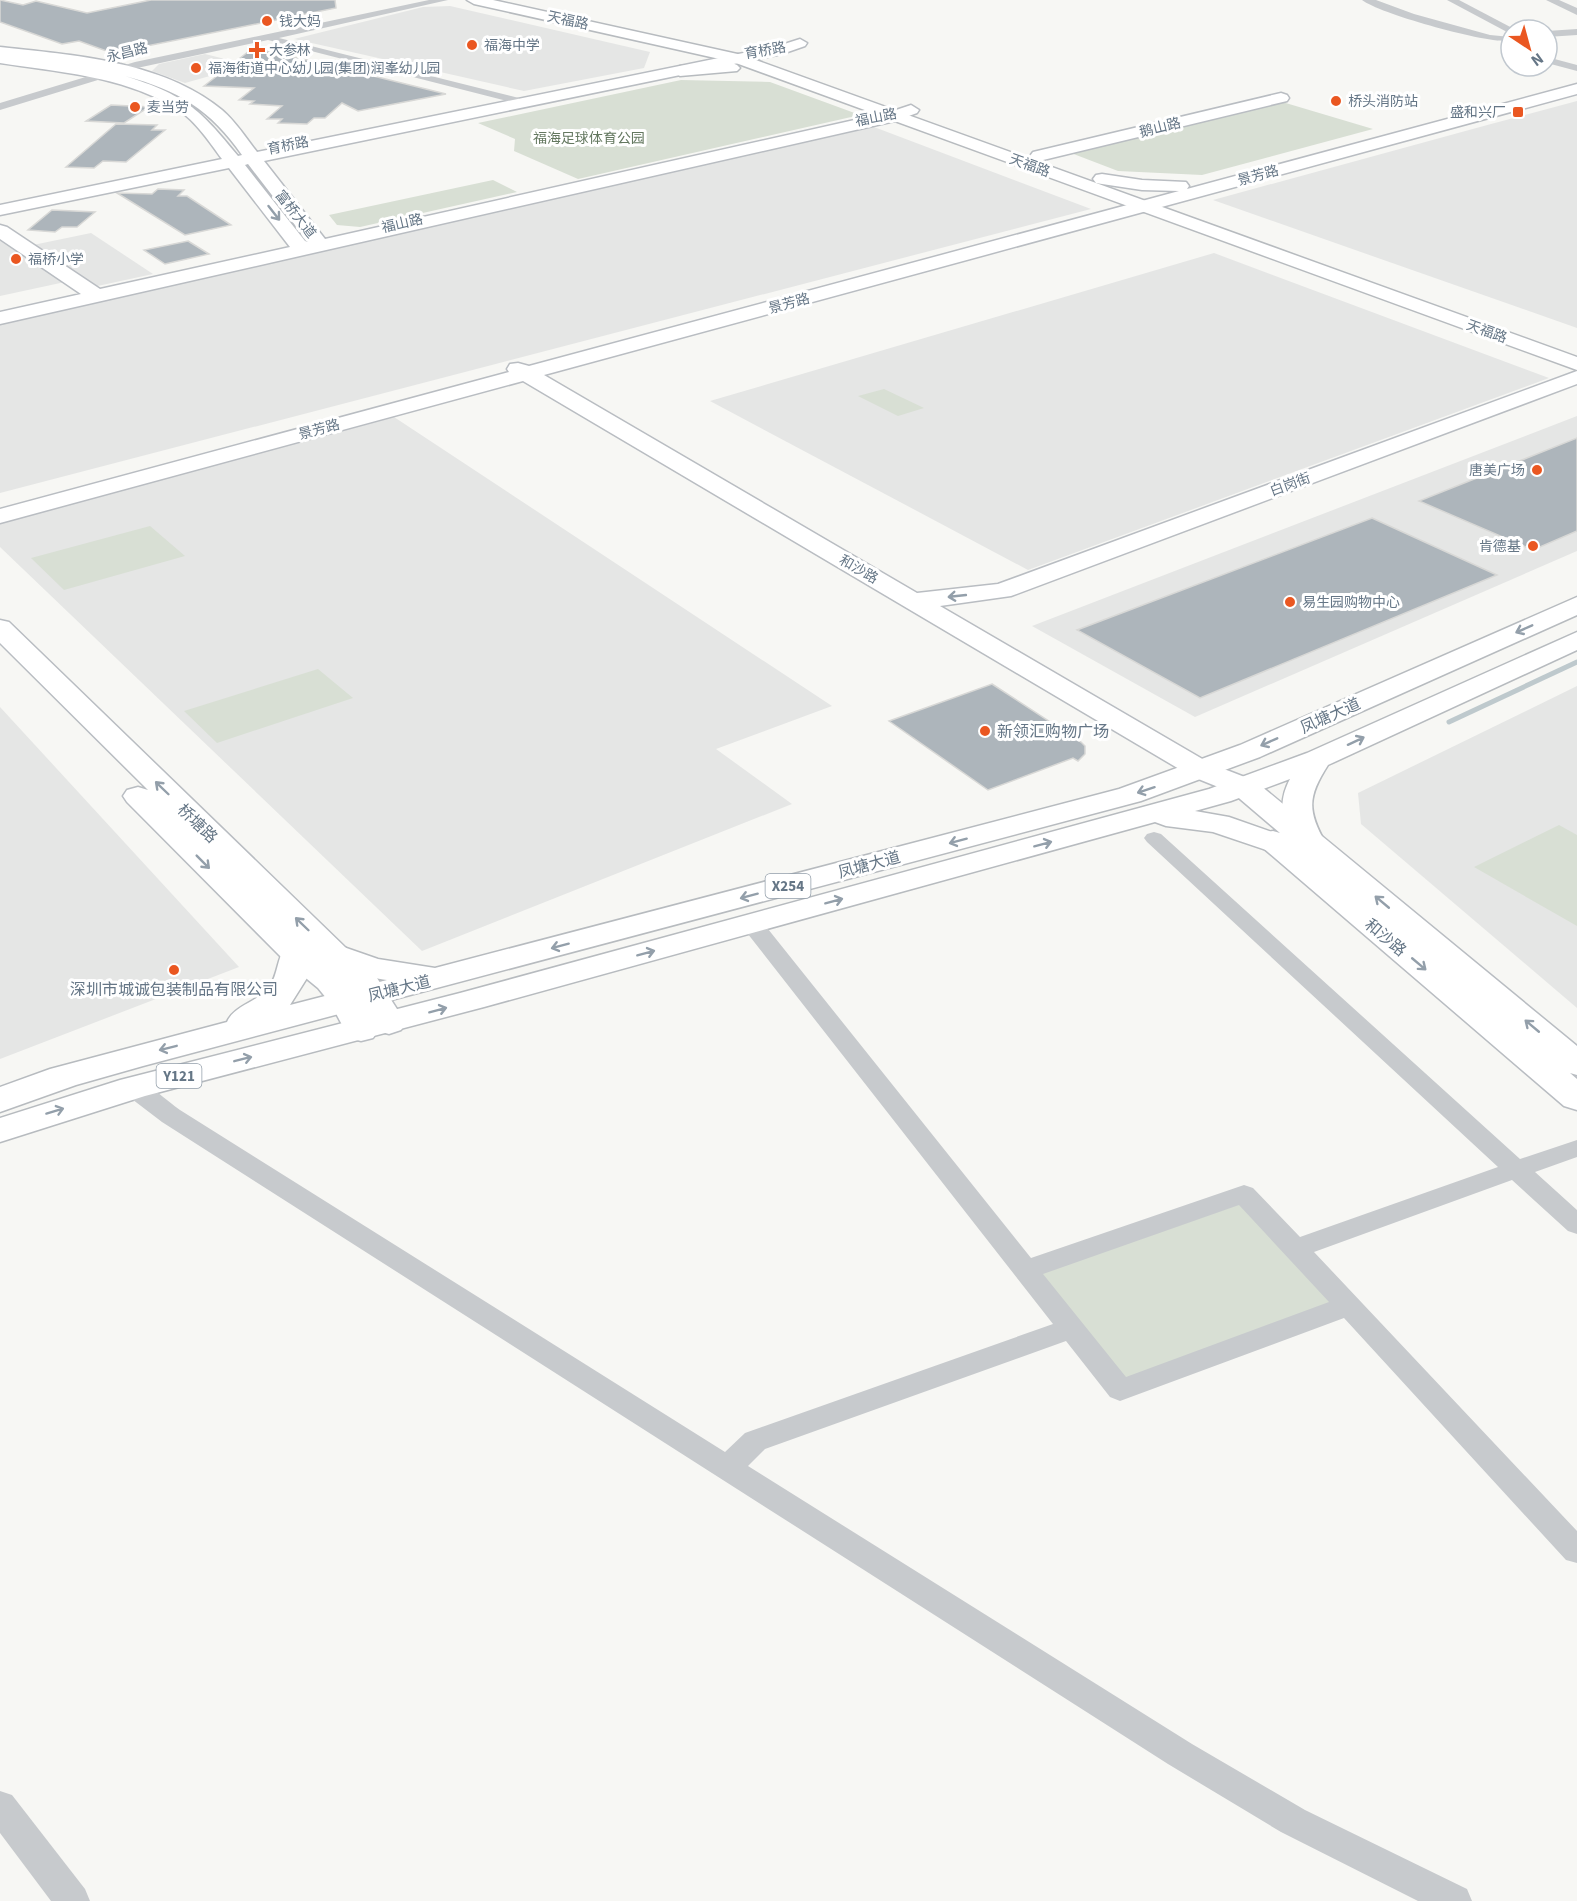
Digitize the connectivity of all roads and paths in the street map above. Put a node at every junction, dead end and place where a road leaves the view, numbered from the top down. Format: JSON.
{"nodes":[{"id":1,"x":428,"y":0,"type":"edge"},
{"id":2,"x":443,"y":0,"type":"edge"},
{"id":3,"x":474,"y":0,"type":"edge"},
{"id":4,"x":512,"y":0,"type":"edge"},
{"id":5,"x":1368,"y":0,"type":"edge"},
{"id":6,"x":1452,"y":0,"type":"edge"},
{"id":7,"x":1551,"y":0,"type":"edge"},
{"id":8,"x":1577,"y":12,"type":"edge"},
{"id":9,"x":1499,"y":30,"type":"edge"},
{"id":10,"x":1577,"y":32,"type":"edge"},
{"id":11,"x":1559,"y":33,"type":"edge"},
{"id":12,"x":264,"y":38,"type":"junction"},
{"id":13,"x":1499,"y":38,"type":"edge"},
{"id":14,"x":669,"y":42,"type":"junction"},
{"id":15,"x":0,"y":52,"type":"edge"},
{"id":16,"x":743,"y":56,"type":"junction"},
{"id":17,"x":0,"y":58,"type":"edge"},
{"id":18,"x":1559,"y":63,"type":"edge"},
{"id":19,"x":1577,"y":68,"type":"edge"},
{"id":20,"x":676,"y":69,"type":"junction"},
{"id":21,"x":110,"y":72,"type":"junction"},
{"id":22,"x":788,"y":77,"type":"junction"},
{"id":23,"x":1577,"y":83,"type":"edge"},
{"id":24,"x":1577,"y":89,"type":"edge"},
{"id":25,"x":1281,"y":98,"type":"dead end"},
{"id":26,"x":515,"y":100,"type":"junction"},
{"id":27,"x":0,"y":107,"type":"edge"},
{"id":28,"x":898,"y":113,"type":"junction"},
{"id":29,"x":222,"y":119,"type":"junction"},
{"id":30,"x":201,"y":121,"type":"junction"},
{"id":31,"x":215,"y":138,"type":"junction"},
{"id":32,"x":310,"y":146,"type":"junction"},
{"id":33,"x":251,"y":155,"type":"junction"},
{"id":34,"x":1039,"y":156,"type":"junction"},
{"id":35,"x":232,"y":159,"type":"junction"},
{"id":36,"x":171,"y":169,"type":"junction"},
{"id":37,"x":152,"y":178,"type":"junction"},
{"id":38,"x":259,"y":180,"type":"junction"},
{"id":39,"x":1095,"y":183,"type":"junction"},
{"id":40,"x":1199,"y":188,"type":"junction"},
{"id":41,"x":1147,"y":202,"type":"junction"},
{"id":42,"x":0,"y":205,"type":"edge"},
{"id":43,"x":0,"y":210,"type":"edge"},
{"id":44,"x":1098,"y":215,"type":"junction"},
{"id":45,"x":1208,"y":217,"type":"junction"},
{"id":46,"x":1190,"y":223,"type":"junction"},
{"id":47,"x":0,"y":231,"type":"edge"},
{"id":48,"x":310,"y":245,"type":"junction"},
{"id":49,"x":94,"y":294,"type":"junction"},
{"id":50,"x":0,"y":313,"type":"edge"},
{"id":51,"x":0,"y":318,"type":"edge"},
{"id":52,"x":1577,"y":351,"type":"edge"},
{"id":53,"x":580,"y":359,"type":"junction"},
{"id":54,"x":1577,"y":364,"type":"edge"},
{"id":55,"x":522,"y":371,"type":"junction"},
{"id":56,"x":1577,"y":377,"type":"edge"},
{"id":57,"x":489,"y":384,"type":"junction"},
{"id":58,"x":552,"y":388,"type":"junction"},
{"id":59,"x":0,"y":507,"type":"edge"},
{"id":60,"x":0,"y":516,"type":"edge"},
{"id":61,"x":1002,"y":591,"type":"junction"},
{"id":62,"x":912,"y":601,"type":"junction"},
{"id":63,"x":1577,"y":605,"type":"edge"},
{"id":64,"x":956,"y":626,"type":"junction"},
{"id":65,"x":0,"y":628,"type":"edge"},
{"id":66,"x":1577,"y":640,"type":"edge"},
{"id":67,"x":0,"y":656,"type":"edge"},
{"id":68,"x":1317,"y":759,"type":"junction"},
{"id":69,"x":1201,"y":770,"type":"junction"},
{"id":70,"x":1232,"y":791,"type":"junction"},
{"id":71,"x":1143,"y":829,"type":"junction"},
{"id":72,"x":1294,"y":843,"type":"junction"},
{"id":73,"x":752,"y":924,"type":"junction"},
{"id":74,"x":332,"y":953,"type":"junction"},
{"id":75,"x":297,"y":954,"type":"junction"},
{"id":76,"x":462,"y":972,"type":"junction"},
{"id":77,"x":367,"y":1012,"type":"junction"},
{"id":78,"x":220,"y":1035,"type":"junction"},
{"id":79,"x":1577,"y":1064,"type":"edge"},
{"id":80,"x":133,"y":1088,"type":"junction"},
{"id":81,"x":1577,"y":1098,"type":"edge"},
{"id":82,"x":0,"y":1100,"type":"edge"},
{"id":83,"x":0,"y":1130,"type":"edge"},
{"id":84,"x":1577,"y":1148,"type":"edge"},
{"id":85,"x":1516,"y":1169,"type":"junction"},
{"id":86,"x":1577,"y":1225,"type":"edge"},
{"id":87,"x":1294,"y":1249,"type":"junction"},
{"id":88,"x":1025,"y":1270,"type":"junction"},
{"id":89,"x":1348,"y":1306,"type":"junction"},
{"id":90,"x":1071,"y":1328,"type":"junction"},
{"id":91,"x":727,"y":1468,"type":"junction"},
{"id":92,"x":1577,"y":1551,"type":"edge"},
{"id":93,"x":0,"y":1806,"type":"edge"},
{"id":94,"x":72,"y":1901,"type":"edge"},
{"id":95,"x":1454,"y":1901,"type":"edge"}],
"edges":[{"from":1,"to":12,"type":"street","name":"永昌路"},
{"from":2,"to":12,"type":"street","name":"永昌路"},
{"from":3,"to":14,"type":"street","name":"天福路"},
{"from":4,"to":16,"type":"street","name":"天福路"},
{"from":5,"to":13,"type":"street"},
{"from":6,"to":9,"type":"street"},
{"from":7,"to":8,"type":"street"},
{"from":10,"to":11,"type":"street"},
{"from":12,"to":21,"type":"street","name":"永昌路"},
{"from":12,"to":26,"type":"street"},
{"from":14,"to":16,"type":"street","name":"天福路"},
{"from":14,"to":20,"type":"street"},
{"from":15,"to":21,"type":"street","name":"富桥大道"},
{"from":16,"to":20,"type":"street","name":"育桥路"},
{"from":16,"to":22,"type":"street","name":"天福路"},
{"from":16,"to":28,"type":"street","name":"天福路"},
{"from":17,"to":21,"type":"street","name":"富桥大道"},
{"from":18,"to":19,"type":"street"},
{"from":20,"to":22,"type":"street"},
{"from":20,"to":26,"type":"street","name":"育桥路"},
{"from":20,"to":32,"type":"street","name":"育桥路"},
{"from":21,"to":27,"type":"street","name":"永昌路"},
{"from":21,"to":29,"type":"street","name":"富桥大道"},
{"from":21,"to":30,"type":"street","name":"富桥大道"},
{"from":22,"to":28,"type":"street","name":"天福路"},
{"from":23,"to":40,"type":"street","name":"景芳路"},
{"from":24,"to":40,"type":"street","name":"景芳路"},
{"from":25,"to":34,"type":"street","name":"鹅山路"},
{"from":26,"to":33,"type":"street","name":"育桥路"},
{"from":28,"to":34,"type":"street","name":"天福路"},
{"from":28,"to":39,"type":"street","name":"天福路"},
{"from":28,"to":48,"type":"street","name":"福山路"},
{"from":29,"to":30,"type":"street"},
{"from":29,"to":33,"type":"street","name":"富桥大道"},
{"from":30,"to":31,"type":"street","name":"富桥大道"},
{"from":31,"to":35,"type":"street","name":"富桥大道"},
{"from":31,"to":36,"type":"street"},
{"from":32,"to":33,"type":"street","name":"育桥路"},
{"from":32,"to":38,"type":"street"},
{"from":33,"to":35,"type":"street","name":"育桥路"},
{"from":33,"to":38,"type":"street","name":"富桥大道"},
{"from":34,"to":39,"type":"street","name":"天福路"},
{"from":35,"to":36,"type":"street","name":"育桥路"},
{"from":35,"to":37,"type":"street","name":"育桥路"},
{"from":35,"to":38,"type":"street","name":"富桥大道"},
{"from":36,"to":42,"type":"street","name":"育桥路"},
{"from":37,"to":38,"type":"street"},
{"from":37,"to":43,"type":"street","name":"育桥路"},
{"from":38,"to":48,"type":"street","name":"富桥大道"},
{"from":39,"to":40,"type":"street"},
{"from":39,"to":41,"type":"street","name":"天福路"},
{"from":39,"to":44,"type":"street"},
{"from":40,"to":41,"type":"street","name":"景芳路"},
{"from":40,"to":45,"type":"street"},
{"from":41,"to":44,"type":"street","name":"景芳路"},
{"from":41,"to":45,"type":"street","name":"天福路"},
{"from":41,"to":46,"type":"street","name":"天福路"},
{"from":44,"to":46,"type":"street"},
{"from":44,"to":53,"type":"street","name":"景芳路"},
{"from":44,"to":55,"type":"street","name":"景芳路"},
{"from":45,"to":52,"type":"street","name":"天福路"},
{"from":46,"to":54,"type":"street","name":"天福路"},
{"from":47,"to":49,"type":"street"},
{"from":48,"to":49,"type":"street","name":"福山路"},
{"from":49,"to":50,"type":"street","name":"福山路"},
{"from":49,"to":51,"type":"street","name":"福山路"},
{"from":53,"to":55,"type":"street","name":"景芳路"},
{"from":53,"to":58,"type":"street"},
{"from":55,"to":57,"type":"street","name":"景芳路"},
{"from":55,"to":58,"type":"street","name":"和沙路"},
{"from":55,"to":59,"type":"street","name":"景芳路"},
{"from":56,"to":61,"type":"street","name":"白岗街"},
{"from":57,"to":58,"type":"street"},
{"from":57,"to":60,"type":"street","name":"景芳路"},
{"from":58,"to":62,"type":"street","name":"和沙路"},
{"from":61,"to":62,"type":"street","one_way":true},
{"from":61,"to":64,"type":"street"},
{"from":62,"to":64,"type":"street","name":"和沙路"},
{"from":63,"to":69,"type":"street","name":"凤塘大道","one_way":true},
{"from":64,"to":69,"type":"street","name":"和沙路"},
{"from":74,"to":65,"type":"street","name":"桥塘路","one_way":true},
{"from":68,"to":66,"type":"street","name":"凤塘大道","one_way":true},
{"from":67,"to":75,"type":"street","name":"桥塘路","one_way":true},
{"from":68,"to":70,"type":"street","name":"凤塘大道"},
{"from":68,"to":72,"type":"street"},
{"from":69,"to":70,"type":"street","name":"和沙路","number":"X254"},
{"from":69,"to":76,"type":"street","name":"凤塘大道","number":"X254","one_way":true},
{"from":70,"to":71,"type":"street","name":"凤塘大道","number":"X254"},
{"from":70,"to":72,"type":"street","name":"和沙路","number":"X254"},
{"from":71,"to":72,"type":"street","number":"X254"},
{"from":73,"to":71,"type":"street","name":"凤塘大道","number":"X254","one_way":true},
{"from":71,"to":85,"type":"street"},
{"from":79,"to":72,"type":"street","name":"和沙路","number":"X254","one_way":true},
{"from":72,"to":81,"type":"street","name":"和沙路","number":"X254","one_way":true},
{"from":77,"to":73,"type":"street","name":"凤塘大道","number":"X254","one_way":true},
{"from":73,"to":88,"type":"street"},
{"from":74,"to":76,"type":"street"},
{"from":74,"to":77,"type":"street","name":"桥塘路"},
{"from":75,"to":77,"type":"street","name":"桥塘路"},
{"from":75,"to":78,"type":"street"},
{"from":76,"to":77,"type":"street","name":"凤塘大道","number":"X254"},
{"from":77,"to":78,"type":"street","name":"凤塘大道","number":"Y121"},
{"from":80,"to":77,"type":"street","name":"凤塘大道","number":"Y121","one_way":true},
{"from":78,"to":82,"type":"street","name":"凤塘大道","number":"Y121","one_way":true},
{"from":83,"to":80,"type":"street","name":"凤塘大道","number":"Y121","one_way":true},
{"from":80,"to":91,"type":"street"},
{"from":84,"to":85,"type":"street"},
{"from":85,"to":86,"type":"street"},
{"from":85,"to":87,"type":"street"},
{"from":87,"to":88,"type":"street"},
{"from":87,"to":89,"type":"street"},
{"from":88,"to":90,"type":"street"},
{"from":89,"to":90,"type":"street"},
{"from":89,"to":92,"type":"street"},
{"from":90,"to":91,"type":"street"},
{"from":91,"to":95,"type":"street"},
{"from":93,"to":94,"type":"street"}]}
